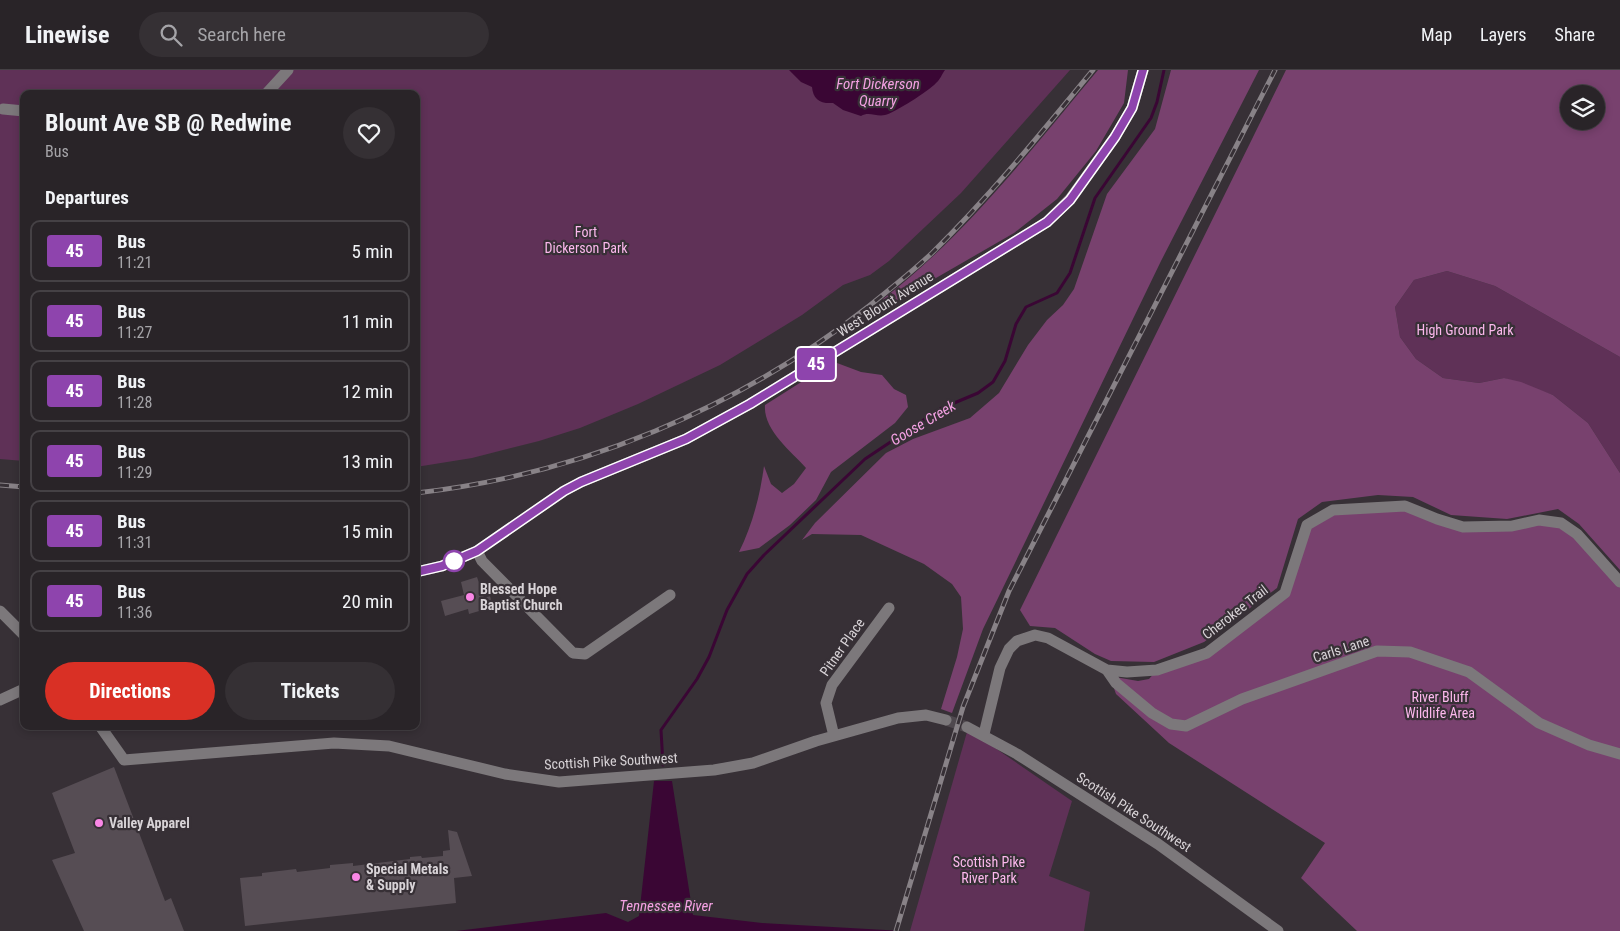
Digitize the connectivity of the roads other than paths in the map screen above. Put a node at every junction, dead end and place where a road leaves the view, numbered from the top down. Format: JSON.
{"nodes":[{"id":1,"x":288,"y":70,"type":"edge"},
{"id":2,"x":1143,"y":70,"type":"edge"},
{"id":3,"x":270,"y":90,"type":"edge"},
{"id":4,"x":3,"y":109,"type":"dead end"},
{"id":5,"x":20,"y":111,"type":"edge"},
{"id":6,"x":477,"y":551,"type":"junction"},
{"id":7,"x":420,"y":571,"type":"edge"},
{"id":8,"x":1620,"y":582,"type":"edge"},
{"id":9,"x":670,"y":595,"type":"dead end"},
{"id":10,"x":889,"y":608,"type":"dead end"},
{"id":11,"x":0,"y":611,"type":"edge"},
{"id":12,"x":20,"y":631,"type":"edge"},
{"id":13,"x":1107,"y":670,"type":"junction"},
{"id":14,"x":20,"y":691,"type":"edge"},
{"id":15,"x":0,"y":700,"type":"edge"},
{"id":16,"x":946,"y":720,"type":"tunnel mouth"},
{"id":17,"x":967,"y":728,"type":"tunnel mouth"},
{"id":18,"x":103,"y":730,"type":"edge"},
{"id":19,"x":984,"y":734,"type":"junction"},
{"id":20,"x":834,"y":736,"type":"junction"},
{"id":21,"x":1620,"y":754,"type":"edge"},
{"id":22,"x":1278,"y":931,"type":"edge"}],
"edges":[{"from":1,"to":3,"type":"street"},
{"from":2,"to":6,"type":"street","name":"West Blount Avenue"},
{"from":4,"to":5,"type":"street"},
{"from":6,"to":7,"type":"street","name":"West Blount Avenue"},
{"from":6,"to":9,"type":"street"},
{"from":8,"to":13,"type":"street","name":"Cherokee Trail"},
{"from":10,"to":20,"type":"street","name":"Pitner Place"},
{"from":11,"to":12,"type":"street"},
{"from":13,"to":19,"type":"street","name":"Cherokee Trail"},
{"from":13,"to":21,"type":"street","name":"Carls Lane"},
{"from":14,"to":15,"type":"street"},
{"from":16,"to":20,"type":"street","name":"Scottish Pike Southwest"},
{"from":17,"to":19,"type":"street","name":"Scottish Pike Southwest"},
{"from":18,"to":20,"type":"street","name":"Scottish Pike Southwest"},
{"from":19,"to":22,"type":"street","name":"Scottish Pike Southwest"}]}
